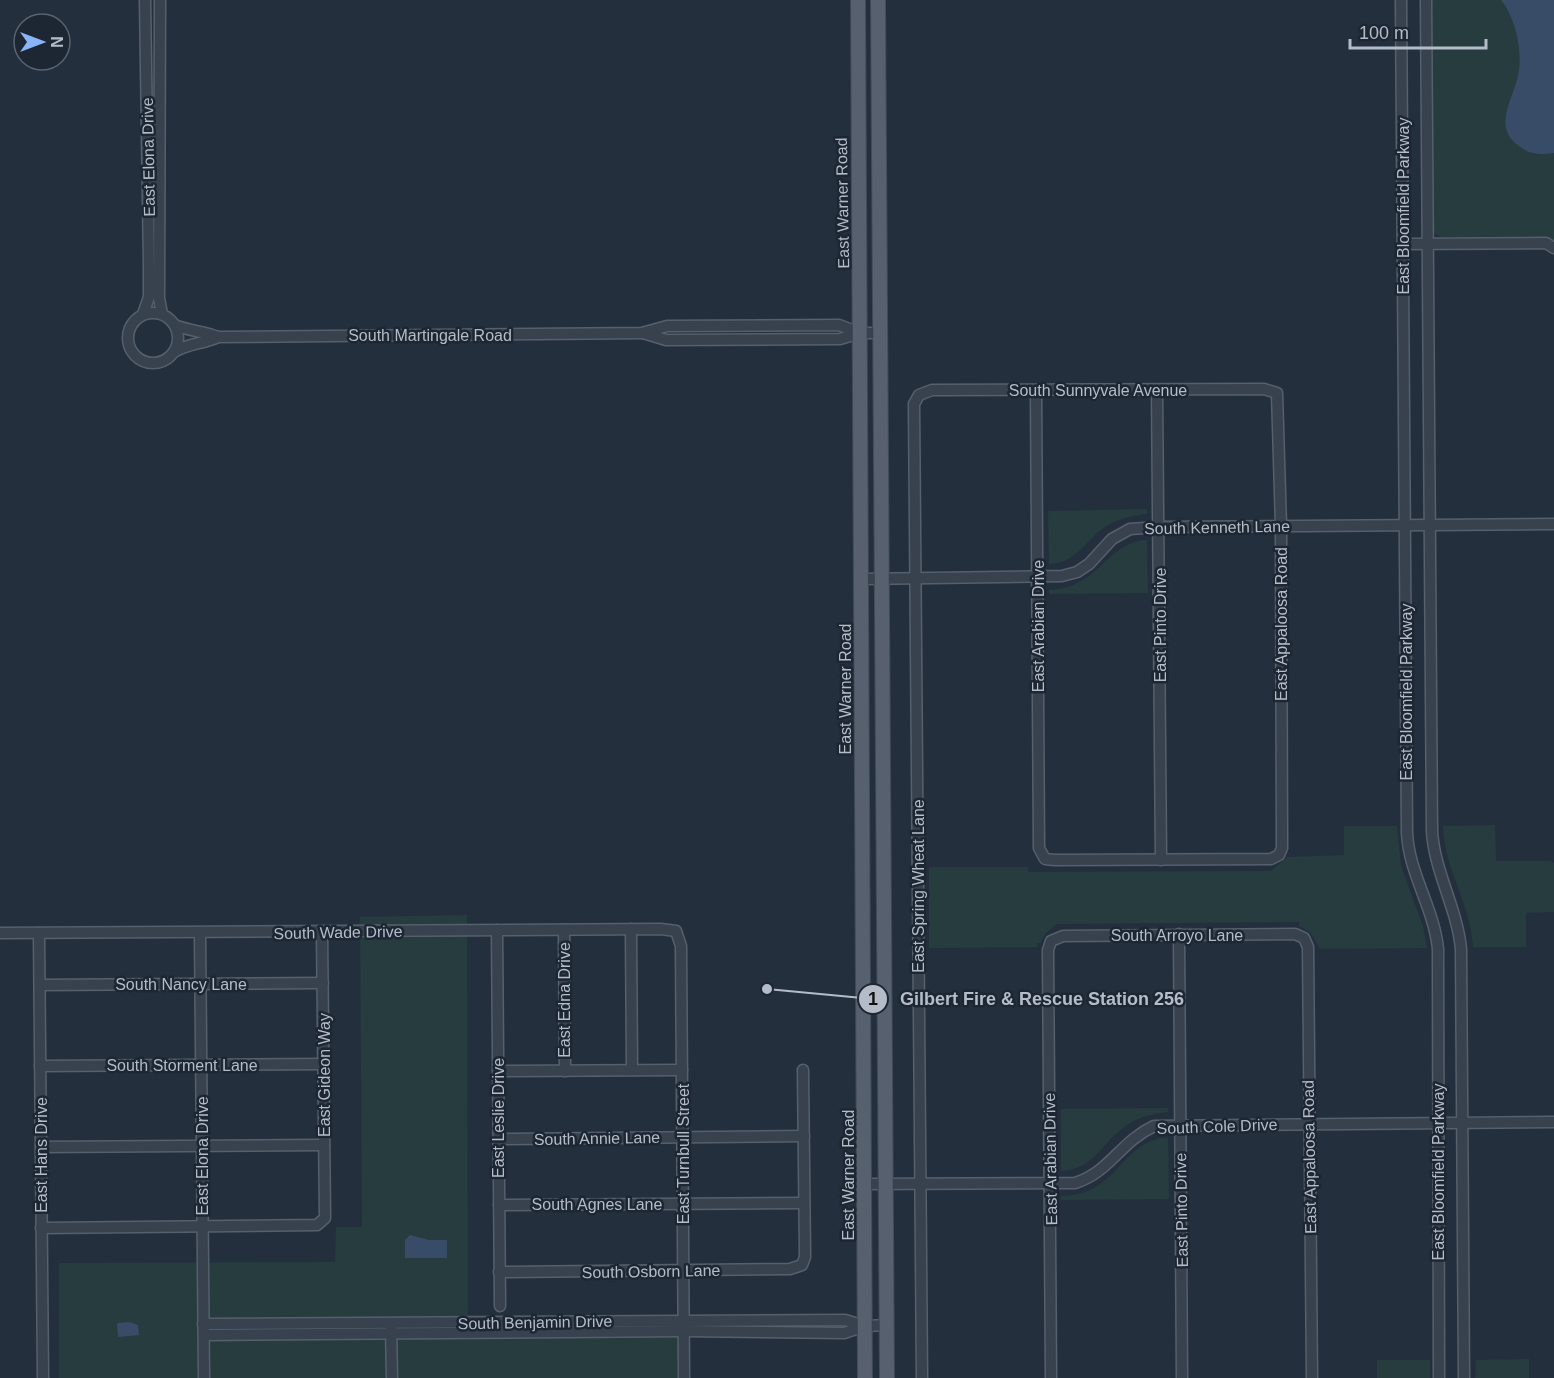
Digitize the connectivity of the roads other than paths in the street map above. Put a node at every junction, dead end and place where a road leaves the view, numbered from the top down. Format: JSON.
{"nodes":[{"id":1,"x":145,"y":0,"type":"edge"},
{"id":2,"x":160,"y":0,"type":"edge"},
{"id":3,"x":858,"y":0,"type":"edge"},
{"id":4,"x":878,"y":0,"type":"edge"},
{"id":5,"x":1401,"y":0,"type":"edge"},
{"id":6,"x":1426,"y":0,"type":"edge"},
{"id":7,"x":858,"y":107,"type":"junction"},
{"id":8,"x":878,"y":107,"type":"junction"},
{"id":9,"x":1403,"y":244,"type":"junction"},
{"id":10,"x":1428,"y":244,"type":"junction"},
{"id":11,"x":1554,"y":248,"type":"edge"},
{"id":12,"x":143,"y":314,"type":"junction"},
{"id":13,"x":162,"y":314,"type":"junction"},
{"id":14,"x":175,"y":324,"type":"junction"},
{"id":15,"x":860,"y":333,"type":"junction"},
{"id":16,"x":881,"y":333,"type":"junction"},
{"id":17,"x":218,"y":337,"type":"junction"},
{"id":18,"x":174,"y":352,"type":"junction"},
{"id":19,"x":1157,"y":390,"type":"junction"},
{"id":20,"x":1036,"y":391,"type":"junction"},
{"id":21,"x":1277,"y":393,"type":"joint"},
{"id":22,"x":919,"y":395,"type":"joint"},
{"id":23,"x":1554,"y":524,"type":"edge"},
{"id":24,"x":1405,"y":525,"type":"junction"},
{"id":25,"x":1429,"y":525,"type":"junction"},
{"id":26,"x":1281,"y":526,"type":"junction"},
{"id":27,"x":1159,"y":527,"type":"junction"},
{"id":28,"x":1038,"y":577,"type":"junction"},
{"id":29,"x":916,"y":578,"type":"junction"},
{"id":30,"x":861,"y":579,"type":"junction"},
{"id":31,"x":882,"y":579,"type":"junction"},
{"id":32,"x":1161,"y":860,"type":"junction"},
{"id":33,"x":861,"y":919,"type":"junction"},
{"id":34,"x":885,"y":919,"type":"junction"},
{"id":35,"x":631,"y":929,"type":"junction"},
{"id":36,"x":497,"y":930,"type":"junction"},
{"id":37,"x":564,"y":930,"type":"junction"},
{"id":38,"x":322,"y":932,"type":"junction"},
{"id":39,"x":676,"y":932,"type":"joint"},
{"id":40,"x":0,"y":933,"type":"edge"},
{"id":41,"x":39,"y":933,"type":"junction"},
{"id":42,"x":200,"y":933,"type":"junction"},
{"id":43,"x":1179,"y":934,"type":"junction"},
{"id":44,"x":1304,"y":938,"type":"joint"},
{"id":45,"x":1051,"y":941,"type":"joint"},
{"id":46,"x":323,"y":983,"type":"junction"},
{"id":47,"x":201,"y":984,"type":"junction"},
{"id":48,"x":40,"y":985,"type":"junction"},
{"id":49,"x":323,"y":1064,"type":"junction"},
{"id":50,"x":201,"y":1065,"type":"junction"},
{"id":51,"x":40,"y":1066,"type":"junction"},
{"id":52,"x":632,"y":1070,"type":"junction"},
{"id":53,"x":682,"y":1070,"type":"junction"},
{"id":54,"x":803,"y":1070,"type":"dead end"},
{"id":55,"x":498,"y":1071,"type":"junction"},
{"id":56,"x":565,"y":1071,"type":"junction"},
{"id":57,"x":1554,"y":1122,"type":"edge"},
{"id":58,"x":1438,"y":1123,"type":"junction"},
{"id":59,"x":1180,"y":1124,"type":"junction"},
{"id":60,"x":1308,"y":1124,"type":"junction"},
{"id":61,"x":1461,"y":1124,"type":"junction"},
{"id":62,"x":804,"y":1136,"type":"junction"},
{"id":63,"x":682,"y":1137,"type":"junction"},
{"id":64,"x":498,"y":1139,"type":"junction"},
{"id":65,"x":324,"y":1145,"type":"junction"},
{"id":66,"x":202,"y":1146,"type":"junction"},
{"id":67,"x":41,"y":1147,"type":"junction"},
{"id":68,"x":865,"y":1184,"type":"junction"},
{"id":69,"x":886,"y":1184,"type":"junction"},
{"id":70,"x":1051,"y":1184,"type":"junction"},
{"id":71,"x":920,"y":1185,"type":"junction"},
{"id":72,"x":804,"y":1203,"type":"junction"},
{"id":73,"x":683,"y":1204,"type":"junction"},
{"id":74,"x":499,"y":1205,"type":"junction"},
{"id":75,"x":202,"y":1227,"type":"junction"},
{"id":76,"x":41,"y":1228,"type":"junction"},
{"id":77,"x":683,"y":1271,"type":"junction"},
{"id":78,"x":499,"y":1272,"type":"junction"},
{"id":79,"x":500,"y":1306,"type":"dead end"},
{"id":80,"x":683,"y":1325,"type":"junction"},
{"id":81,"x":887,"y":1325,"type":"junction"},
{"id":82,"x":865,"y":1326,"type":"junction"},
{"id":83,"x":204,"y":1329,"type":"junction"},
{"id":84,"x":392,"y":1329,"type":"junction"},
{"id":85,"x":43,"y":1378,"type":"edge"},
{"id":86,"x":204,"y":1378,"type":"edge"},
{"id":87,"x":392,"y":1378,"type":"edge"},
{"id":88,"x":684,"y":1378,"type":"edge"},
{"id":89,"x":865,"y":1378,"type":"edge"},
{"id":90,"x":887,"y":1378,"type":"edge"},
{"id":91,"x":922,"y":1378,"type":"edge"},
{"id":92,"x":1051,"y":1378,"type":"edge"},
{"id":93,"x":1182,"y":1378,"type":"edge"},
{"id":94,"x":1312,"y":1378,"type":"edge"},
{"id":95,"x":1439,"y":1378,"type":"edge"},
{"id":96,"x":1464,"y":1378,"type":"edge"}],
"edges":[{"from":1,"to":12,"type":"street","name":"East Elona Drive"},
{"from":2,"to":13,"type":"street","name":"East Elona Drive"},
{"from":3,"to":7,"type":"main road","name":"East Warner Road"},
{"from":4,"to":8,"type":"main road"},
{"from":5,"to":9,"type":"street","name":"East Bloomfield Parkway"},
{"from":6,"to":10,"type":"street","name":"East Bloomfield Parkway"},
{"from":7,"to":8,"type":"main road"},
{"from":7,"to":15,"type":"main road","name":"East Warner Road"},
{"from":8,"to":16,"type":"main road"},
{"from":9,"to":10,"type":"street"},
{"from":9,"to":24,"type":"street","name":"East Bloomfield Parkway"},
{"from":10,"to":11,"type":"street"},
{"from":10,"to":25,"type":"street","name":"East Bloomfield Parkway"},
{"from":12,"to":13,"type":"street"},
{"from":12,"to":18,"type":"street"},
{"from":13,"to":14,"type":"street"},
{"from":14,"to":17,"type":"street","name":"South Martingale Road"},
{"from":14,"to":18,"type":"street"},
{"from":15,"to":16,"type":"street","name":"South Martingale Road"},
{"from":15,"to":17,"type":"street","name":"South Martingale Road"},
{"from":15,"to":30,"type":"main road","name":"East Warner Road"},
{"from":16,"to":31,"type":"main road"},
{"from":17,"to":18,"type":"street","name":"South Martingale Road"},
{"from":19,"to":20,"type":"street","name":"South Sunnyvale Avenue"},
{"from":19,"to":21,"type":"street","name":"South Sunnyvale Avenue"},
{"from":19,"to":27,"type":"street","name":"East Pinto Drive"},
{"from":20,"to":22,"type":"street","name":"South Sunnyvale Avenue"},
{"from":20,"to":28,"type":"street","name":"East Arabian Drive"},
{"from":21,"to":26,"type":"street","name":"East Appaloosa Road"},
{"from":22,"to":29,"type":"street","name":"East Spring Wheat Lane"},
{"from":23,"to":25,"type":"street","name":"South Kenneth Lane"},
{"from":24,"to":25,"type":"street","name":"South Kenneth Lane"},
{"from":24,"to":26,"type":"street","name":"South Kenneth Lane"},
{"from":24,"to":58,"type":"street","name":"East Bloomfield Parkway"},
{"from":25,"to":61,"type":"street","name":"East Bloomfield Parkway"},
{"from":26,"to":27,"type":"street","name":"South Kenneth Lane"},
{"from":26,"to":32,"type":"street","name":"East Appaloosa Road"},
{"from":27,"to":28,"type":"street","name":"South Kenneth Lane"},
{"from":27,"to":32,"type":"street","name":"East Pinto Drive"},
{"from":28,"to":29,"type":"street","name":"South Kenneth Lane"},
{"from":28,"to":32,"type":"street","name":"East Arabian Drive"},
{"from":29,"to":31,"type":"street","name":"South Kenneth Lane"},
{"from":29,"to":71,"type":"street","name":"East Spring Wheat Lane"},
{"from":30,"to":31,"type":"street","name":"South Kenneth Lane"},
{"from":30,"to":33,"type":"main road","name":"East Warner Road"},
{"from":31,"to":34,"type":"main road"},
{"from":33,"to":34,"type":"main road"},
{"from":33,"to":68,"type":"main road","name":"East Warner Road"},
{"from":34,"to":69,"type":"main road"},
{"from":35,"to":37,"type":"street","name":"South Wade Drive"},
{"from":35,"to":39,"type":"street","name":"South Wade Drive"},
{"from":35,"to":52,"type":"street"},
{"from":36,"to":37,"type":"street","name":"South Wade Drive"},
{"from":36,"to":38,"type":"street","name":"South Wade Drive"},
{"from":36,"to":55,"type":"street","name":"East Leslie Drive"},
{"from":37,"to":56,"type":"street","name":"East Edna Drive"},
{"from":38,"to":42,"type":"street","name":"South Wade Drive"},
{"from":38,"to":46,"type":"street","name":"East Gideon Way"},
{"from":39,"to":53,"type":"street","name":"East Turnbull Street"},
{"from":40,"to":41,"type":"street","name":"South Wade Drive"},
{"from":41,"to":42,"type":"street","name":"South Wade Drive"},
{"from":41,"to":48,"type":"street","name":"East Hans Drive"},
{"from":42,"to":47,"type":"street","name":"East Elona Drive"},
{"from":43,"to":44,"type":"street","name":"South Arroyo Lane"},
{"from":43,"to":45,"type":"street","name":"South Arroyo Lane"},
{"from":43,"to":59,"type":"street","name":"East Pinto Drive"},
{"from":44,"to":60,"type":"street","name":"East Appaloosa Road"},
{"from":45,"to":70,"type":"street","name":"East Arabian Drive"},
{"from":46,"to":47,"type":"street","name":"South Nancy Lane"},
{"from":46,"to":49,"type":"street","name":"East Gideon Way"},
{"from":47,"to":48,"type":"street","name":"South Nancy Lane"},
{"from":47,"to":50,"type":"street","name":"East Elona Drive"},
{"from":48,"to":51,"type":"street","name":"East Hans Drive"},
{"from":49,"to":50,"type":"street","name":"South Storment Lane"},
{"from":49,"to":65,"type":"street","name":"East Gideon Way"},
{"from":50,"to":51,"type":"street","name":"South Storment Lane"},
{"from":50,"to":66,"type":"street","name":"East Elona Drive"},
{"from":51,"to":67,"type":"street","name":"East Hans Drive"},
{"from":52,"to":53,"type":"street"},
{"from":52,"to":56,"type":"street"},
{"from":53,"to":63,"type":"street","name":"East Turnbull Street"},
{"from":54,"to":62,"type":"street"},
{"from":55,"to":56,"type":"street"},
{"from":55,"to":64,"type":"street","name":"East Leslie Drive"},
{"from":57,"to":61,"type":"street","name":"South Cole Drive"},
{"from":58,"to":60,"type":"street","name":"South Cole Drive"},
{"from":58,"to":61,"type":"street","name":"South Cole Drive"},
{"from":58,"to":95,"type":"street","name":"East Bloomfield Parkway"},
{"from":59,"to":60,"type":"street","name":"South Cole Drive"},
{"from":59,"to":70,"type":"street","name":"South Cole Drive"},
{"from":59,"to":93,"type":"street","name":"East Pinto Drive"},
{"from":60,"to":94,"type":"street","name":"East Appaloosa Road"},
{"from":61,"to":96,"type":"street","name":"East Bloomfield Parkway"},
{"from":62,"to":63,"type":"street","name":"South Annie Lane"},
{"from":62,"to":72,"type":"street"},
{"from":63,"to":64,"type":"street","name":"South Annie Lane"},
{"from":63,"to":73,"type":"street","name":"East Turnbull Street"},
{"from":64,"to":74,"type":"street","name":"East Leslie Drive"},
{"from":65,"to":66,"type":"street"},
{"from":65,"to":75,"type":"street","name":"East Gideon Way"},
{"from":66,"to":67,"type":"street"},
{"from":66,"to":75,"type":"street","name":"East Elona Drive"},
{"from":67,"to":76,"type":"street","name":"East Hans Drive"},
{"from":68,"to":69,"type":"street","name":"South Cole Drive"},
{"from":68,"to":82,"type":"main road","name":"East Warner Road"},
{"from":69,"to":71,"type":"street","name":"South Cole Drive"},
{"from":69,"to":81,"type":"main road"},
{"from":70,"to":71,"type":"street","name":"South Cole Drive"},
{"from":70,"to":92,"type":"street","name":"East Arabian Drive"},
{"from":71,"to":91,"type":"street","name":"East Spring Wheat Lane"},
{"from":72,"to":73,"type":"street","name":"South Agnes Lane"},
{"from":72,"to":77,"type":"street","name":"South Osborn Lane"},
{"from":73,"to":74,"type":"street","name":"South Agnes Lane"},
{"from":73,"to":77,"type":"street","name":"East Turnbull Street"},
{"from":74,"to":78,"type":"street","name":"East Leslie Drive"},
{"from":75,"to":76,"type":"street"},
{"from":75,"to":83,"type":"street","name":"East Elona Drive"},
{"from":76,"to":85,"type":"street","name":"East Hans Drive"},
{"from":77,"to":78,"type":"street","name":"South Osborn Lane"},
{"from":77,"to":80,"type":"street","name":"East Turnbull Street"},
{"from":78,"to":79,"type":"street","name":"East Leslie Drive"},
{"from":80,"to":82,"type":"street","name":"South Benjamin Drive"},
{"from":80,"to":84,"type":"street","name":"South Benjamin Drive"},
{"from":80,"to":88,"type":"street","name":"East Turnbull Street"},
{"from":81,"to":82,"type":"street","name":"South Benjamin Drive"},
{"from":81,"to":90,"type":"main road"},
{"from":82,"to":89,"type":"main road","name":"East Warner Road"},
{"from":83,"to":84,"type":"street","name":"South Benjamin Drive"},
{"from":83,"to":86,"type":"street","name":"East Elona Drive"},
{"from":84,"to":87,"type":"street"}]}
